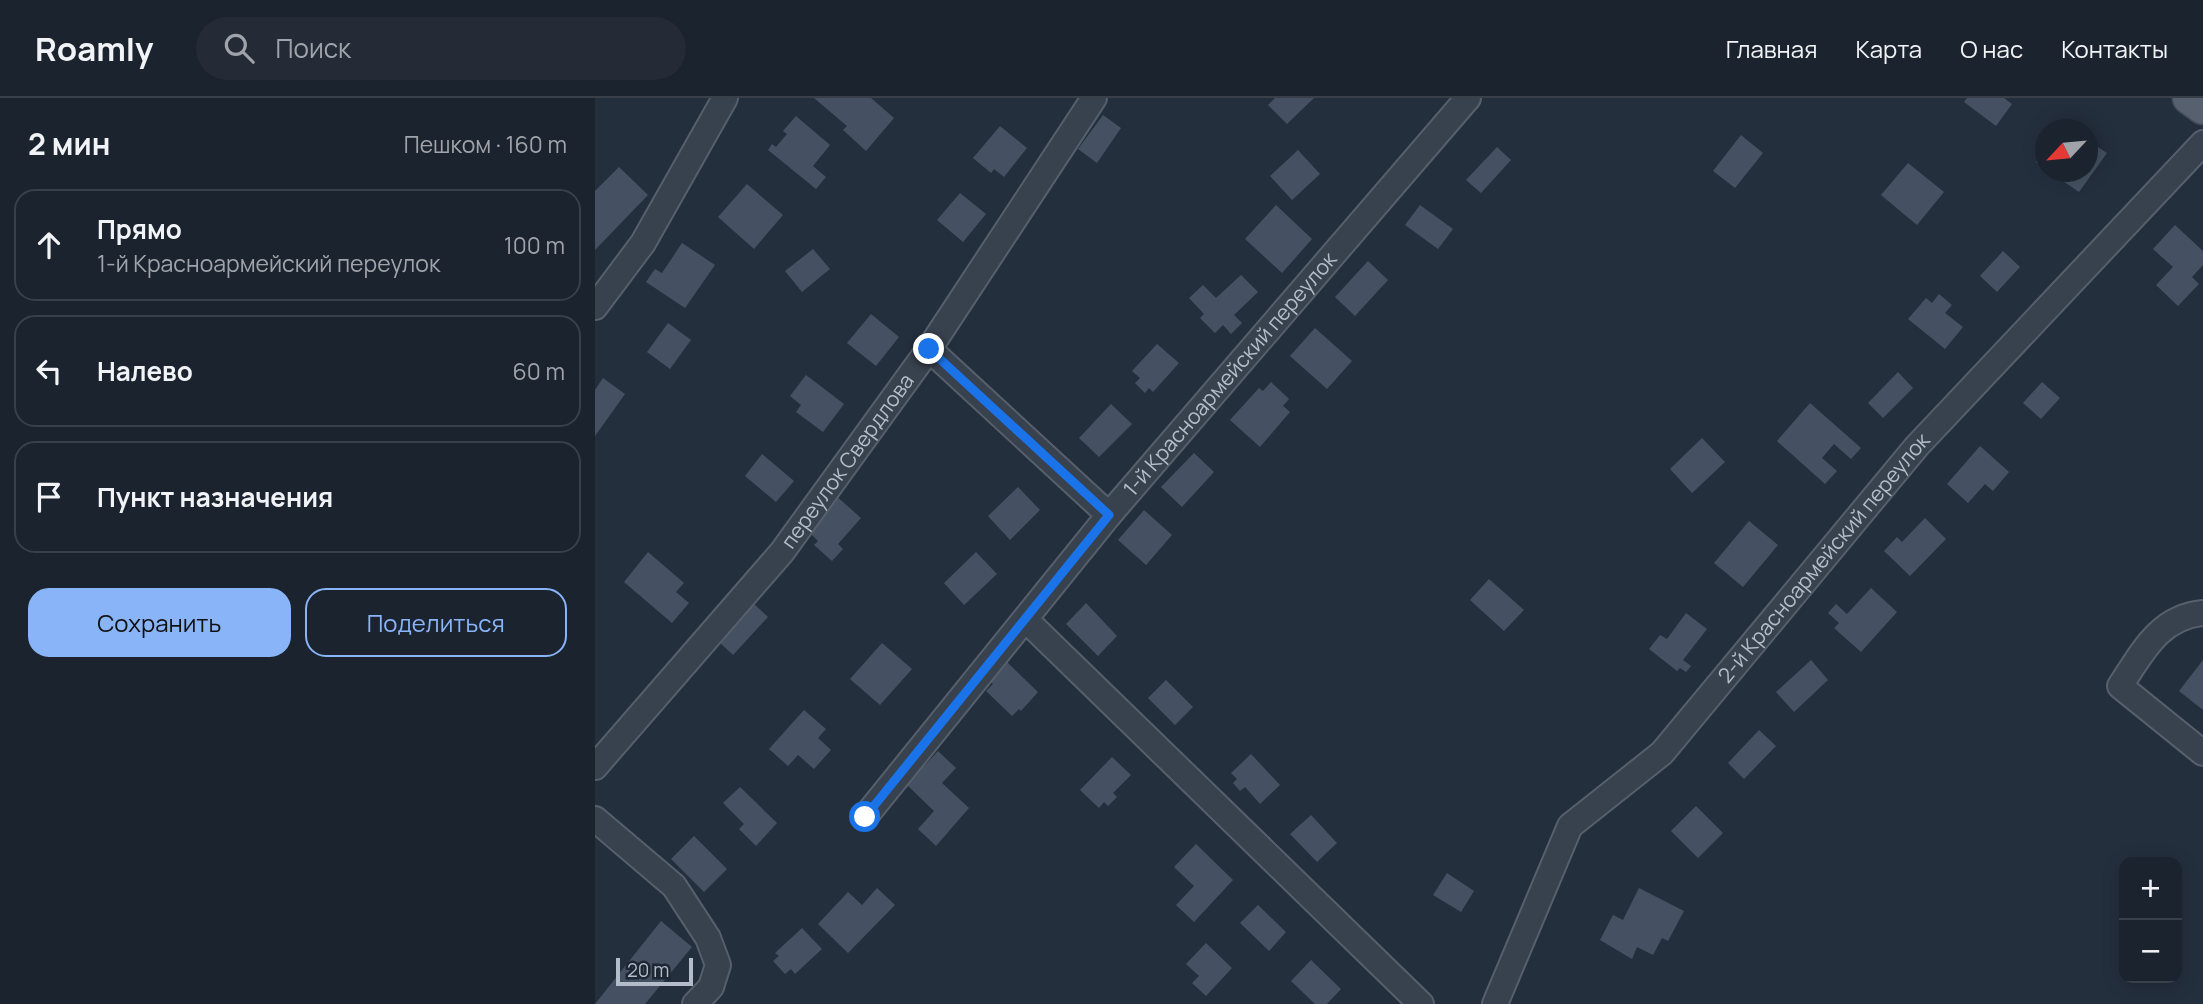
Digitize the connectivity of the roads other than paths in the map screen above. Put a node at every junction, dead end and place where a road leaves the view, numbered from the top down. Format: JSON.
{"nodes":[{"id":1,"x":725,"y":98,"type":"edge"},
{"id":2,"x":1094,"y":98,"type":"edge"},
{"id":3,"x":1468,"y":98,"type":"edge"},
{"id":4,"x":2189,"y":98,"type":"edge"},
{"id":5,"x":2203,"y":108,"type":"edge"},
{"id":6,"x":2203,"y":143,"type":"edge"},
{"id":7,"x":595,"y":307,"type":"edge"},
{"id":8,"x":929,"y":349,"type":"junction"},
{"id":9,"x":1109,"y":515,"type":"junction"},
{"id":10,"x":2203,"y":613,"type":"edge"},
{"id":11,"x":1026,"y":620,"type":"junction"},
{"id":12,"x":2203,"y":753,"type":"edge"},
{"id":13,"x":595,"y":767,"type":"edge"},
{"id":14,"x":865,"y":817,"type":"dead end"},
{"id":15,"x":595,"y":820,"type":"edge"},
{"id":16,"x":695,"y":1004,"type":"edge"},
{"id":17,"x":1421,"y":1004,"type":"edge"},
{"id":18,"x":1495,"y":1004,"type":"edge"}],
"edges":[{"from":1,"to":7,"type":"street"},
{"from":2,"to":8,"type":"street","name":"переулок Свердлова"},
{"from":3,"to":9,"type":"street","name":"1-й Красноармейский переулок"},
{"from":4,"to":5,"type":"main road"},
{"from":6,"to":18,"type":"street","name":"2-й Красноармейский переулок"},
{"from":8,"to":9,"type":"street"},
{"from":8,"to":13,"type":"street","name":"переулок Свердлова"},
{"from":9,"to":11,"type":"street","name":"1-й Красноармейский переулок"},
{"from":10,"to":12,"type":"street"},
{"from":11,"to":14,"type":"street","name":"1-й Красноармейский переулок"},
{"from":11,"to":17,"type":"street"},
{"from":15,"to":16,"type":"street"}]}
